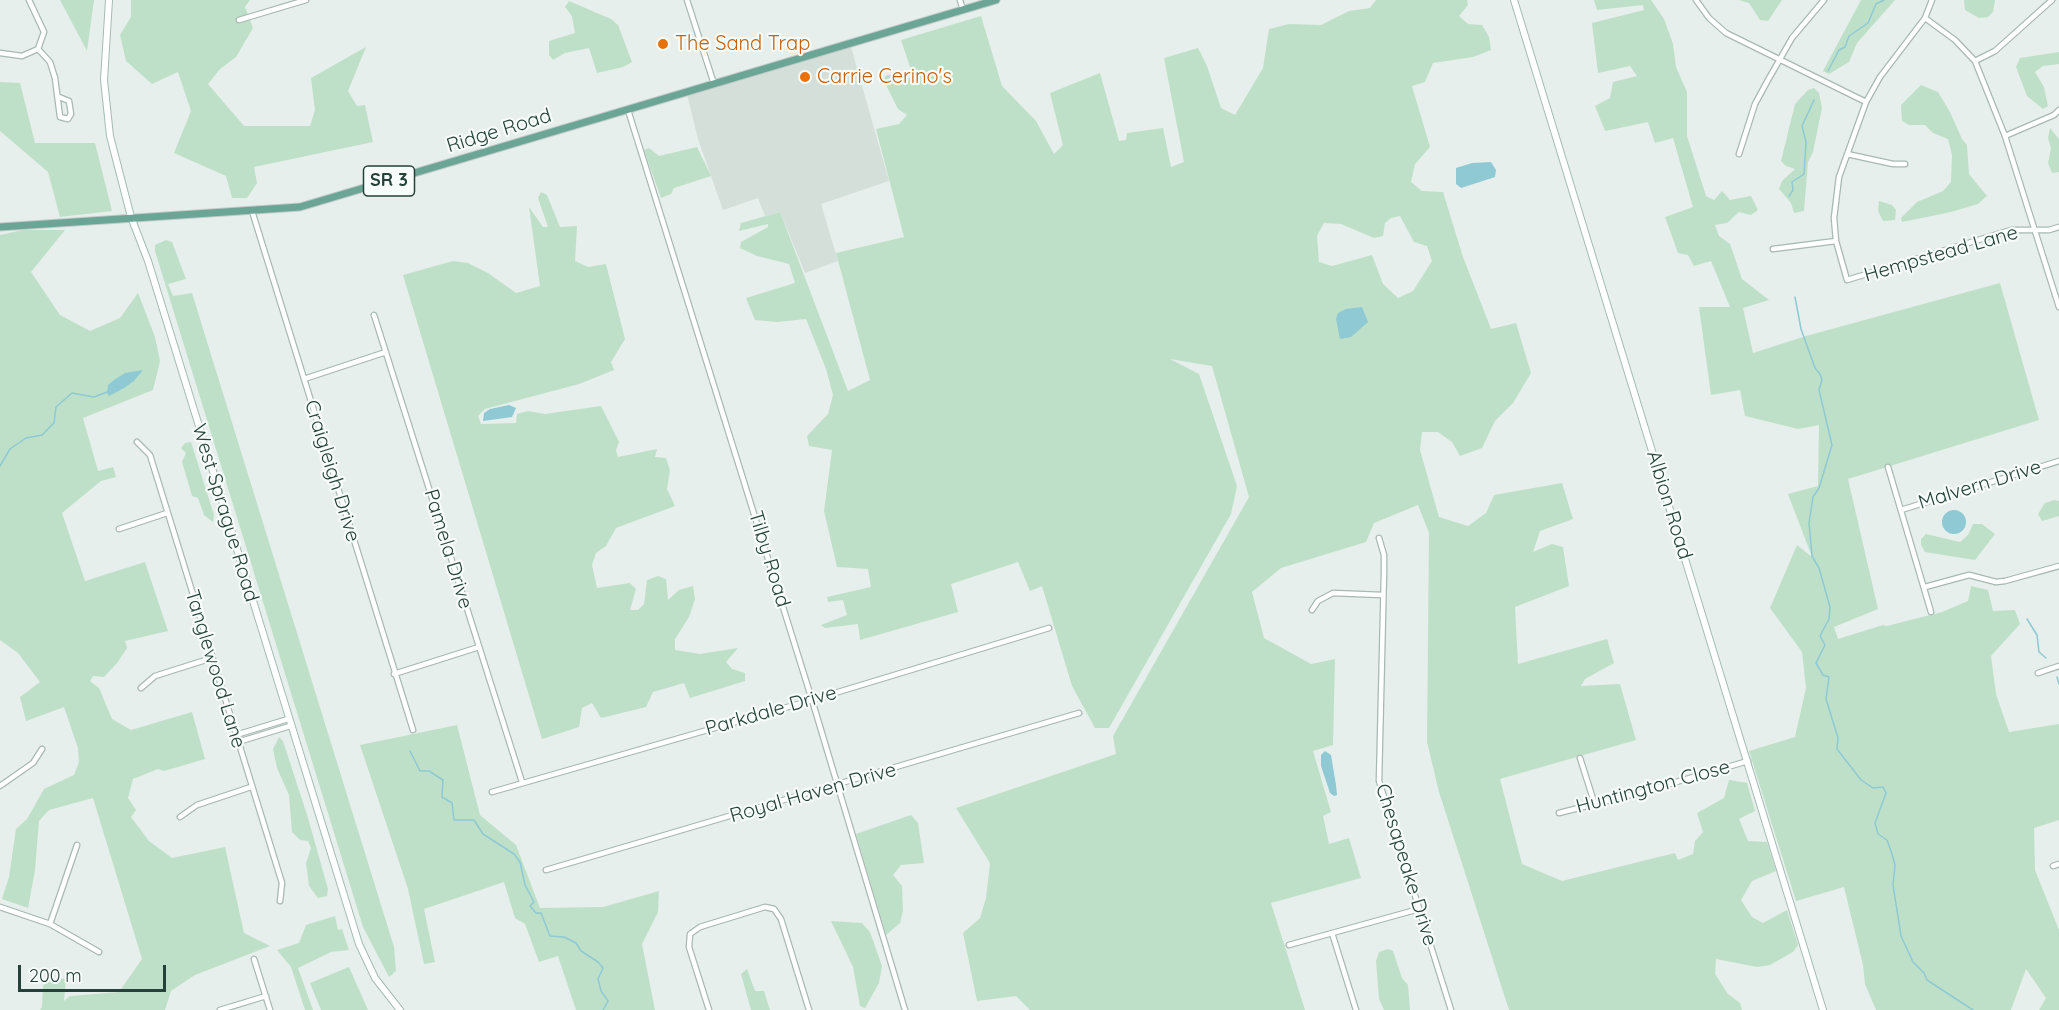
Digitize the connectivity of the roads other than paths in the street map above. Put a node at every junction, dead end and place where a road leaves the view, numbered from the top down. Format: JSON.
{"nodes":[{"id":1,"x":29,"y":0,"type":"edge"},
{"id":2,"x":109,"y":0,"type":"edge"},
{"id":3,"x":306,"y":0,"type":"edge"},
{"id":4,"x":687,"y":0,"type":"edge"},
{"id":5,"x":960,"y":0,"type":"edge"},
{"id":6,"x":996,"y":0,"type":"edge"},
{"id":7,"x":1514,"y":0,"type":"edge"},
{"id":8,"x":1696,"y":0,"type":"edge"},
{"id":9,"x":1824,"y":0,"type":"edge"},
{"id":10,"x":1932,"y":0,"type":"edge"},
{"id":11,"x":2052,"y":0,"type":"edge"},
{"id":12,"x":963,"y":10,"type":"junction"},
{"id":13,"x":1925,"y":18,"type":"junction"},
{"id":14,"x":239,"y":20,"type":"dead end"},
{"id":15,"x":39,"y":50,"type":"junction"},
{"id":16,"x":0,"y":53,"type":"edge"},
{"id":17,"x":1780,"y":61,"type":"junction"},
{"id":18,"x":1975,"y":61,"type":"junction"},
{"id":19,"x":714,"y":84,"type":"junction"},
{"id":20,"x":59,"y":97,"type":"junction"},
{"id":21,"x":1866,"y":102,"type":"junction"},
{"id":22,"x":628,"y":110,"type":"junction"},
{"id":23,"x":2059,"y":110,"type":"edge"},
{"id":24,"x":2005,"y":136,"type":"junction"},
{"id":25,"x":1739,"y":154,"type":"dead end"},
{"id":26,"x":1847,"y":154,"type":"junction"},
{"id":27,"x":1905,"y":164,"type":"dead end"},
{"id":28,"x":252,"y":211,"type":"junction"},
{"id":29,"x":131,"y":217,"type":"junction"},
{"id":30,"x":0,"y":227,"type":"edge"},
{"id":31,"x":2059,"y":227,"type":"edge"},
{"id":32,"x":2035,"y":229,"type":"junction"},
{"id":33,"x":1836,"y":241,"type":"junction"},
{"id":34,"x":1773,"y":249,"type":"dead end"},
{"id":35,"x":2059,"y":307,"type":"edge"},
{"id":36,"x":374,"y":315,"type":"dead end"},
{"id":37,"x":386,"y":352,"type":"junction"},
{"id":38,"x":304,"y":379,"type":"junction"},
{"id":39,"x":137,"y":442,"type":"dead end"},
{"id":40,"x":2059,"y":460,"type":"edge"},
{"id":41,"x":1888,"y":467,"type":"dead end"},
{"id":42,"x":1901,"y":510,"type":"junction"},
{"id":43,"x":167,"y":513,"type":"junction"},
{"id":44,"x":119,"y":529,"type":"dead end"},
{"id":45,"x":1379,"y":538,"type":"dead end"},
{"id":46,"x":2059,"y":567,"type":"edge"},
{"id":47,"x":1925,"y":586,"type":"junction"},
{"id":48,"x":1382,"y":595,"type":"junction"},
{"id":49,"x":1312,"y":610,"type":"dead end"},
{"id":50,"x":1931,"y":612,"type":"dead end"},
{"id":51,"x":1049,"y":628,"type":"dead end"},
{"id":52,"x":479,"y":647,"type":"junction"},
{"id":53,"x":212,"y":658,"type":"junction"},
{"id":54,"x":2059,"y":666,"type":"edge"},
{"id":55,"x":2038,"y":673,"type":"dead end"},
{"id":56,"x":394,"y":674,"type":"junction"},
{"id":57,"x":141,"y":688,"type":"dead end"},
{"id":58,"x":812,"y":700,"type":"junction"},
{"id":59,"x":1079,"y":713,"type":"dead end"},
{"id":60,"x":289,"y":723,"type":"junction"},
{"id":61,"x":412,"y":730,"type":"dead end"},
{"id":62,"x":236,"y":735,"type":"junction"},
{"id":63,"x":238,"y":742,"type":"junction"},
{"id":64,"x":42,"y":749,"type":"dead end"},
{"id":65,"x":1580,"y":758,"type":"dead end"},
{"id":66,"x":1748,"y":761,"type":"junction"},
{"id":67,"x":522,"y":782,"type":"junction"},
{"id":68,"x":0,"y":786,"type":"edge"},
{"id":69,"x":839,"y":786,"type":"junction"},
{"id":70,"x":251,"y":787,"type":"junction"},
{"id":71,"x":492,"y":792,"type":"dead end"},
{"id":72,"x":1594,"y":802,"type":"junction"},
{"id":73,"x":1559,"y":813,"type":"dead end"},
{"id":74,"x":180,"y":817,"type":"dead end"},
{"id":75,"x":77,"y":845,"type":"dead end"},
{"id":76,"x":546,"y":870,"type":"dead end"},
{"id":77,"x":280,"y":901,"type":"dead end"},
{"id":78,"x":0,"y":907,"type":"edge"},
{"id":79,"x":1419,"y":909,"type":"junction"},
{"id":80,"x":50,"y":924,"type":"junction"},
{"id":81,"x":1332,"y":933,"type":"junction"},
{"id":82,"x":1289,"y":945,"type":"dead end"},
{"id":83,"x":99,"y":952,"type":"dead end"},
{"id":84,"x":254,"y":959,"type":"dead end"},
{"id":85,"x":266,"y":996,"type":"junction"},
{"id":86,"x":220,"y":1010,"type":"edge"},
{"id":87,"x":270,"y":1010,"type":"edge"},
{"id":88,"x":400,"y":1010,"type":"edge"},
{"id":89,"x":709,"y":1010,"type":"edge"},
{"id":90,"x":809,"y":1010,"type":"edge"},
{"id":91,"x":905,"y":1010,"type":"edge"},
{"id":92,"x":1356,"y":1010,"type":"edge"},
{"id":93,"x":1451,"y":1010,"type":"edge"},
{"id":94,"x":1823,"y":1010,"type":"edge"}],
"edges":[{"from":1,"to":15,"type":"street"},
{"from":2,"to":29,"type":"street","name":"West Sprague Road"},
{"from":3,"to":14,"type":"street"},
{"from":4,"to":19,"type":"street"},
{"from":5,"to":12,"type":"street"},
{"from":6,"to":12,"type":"main road","name":"Ridge Road","number":"SR 3"},
{"from":7,"to":66,"type":"street","name":"Albion Road"},
{"from":8,"to":17,"type":"street"},
{"from":9,"to":17,"type":"street"},
{"from":10,"to":13,"type":"street"},
{"from":11,"to":18,"type":"street"},
{"from":12,"to":19,"type":"main road","name":"Ridge Road","number":"SR 3"},
{"from":13,"to":18,"type":"street"},
{"from":13,"to":21,"type":"street"},
{"from":15,"to":16,"type":"street"},
{"from":15,"to":20,"type":"street"},
{"from":17,"to":21,"type":"street"},
{"from":17,"to":25,"type":"street"},
{"from":18,"to":24,"type":"street"},
{"from":19,"to":22,"type":"main road","name":"Ridge Road","number":"SR 3"},
{"from":20,"to":20,"type":"street"},
{"from":21,"to":26,"type":"street"},
{"from":22,"to":28,"type":"main road","name":"Ridge Road","number":"SR 3"},
{"from":22,"to":58,"type":"street","name":"Tilby Road"},
{"from":23,"to":24,"type":"street"},
{"from":24,"to":32,"type":"street"},
{"from":26,"to":27,"type":"street"},
{"from":26,"to":33,"type":"street"},
{"from":28,"to":29,"type":"main road","name":"Ridge Road","number":"SR 3"},
{"from":28,"to":38,"type":"street","name":"Craigleigh Drive"},
{"from":29,"to":30,"type":"main road","name":"Ridge Road","number":"SR 3"},
{"from":29,"to":60,"type":"street","name":"West Sprague Road"},
{"from":31,"to":32,"type":"street","name":"Hempstead Lane"},
{"from":32,"to":33,"type":"street","name":"Hempstead Lane"},
{"from":32,"to":35,"type":"street"},
{"from":33,"to":34,"type":"street"},
{"from":36,"to":37,"type":"street","name":"Pamela Drive"},
{"from":37,"to":38,"type":"street"},
{"from":37,"to":52,"type":"street","name":"Pamela Drive"},
{"from":38,"to":56,"type":"street","name":"Craigleigh Drive"},
{"from":39,"to":43,"type":"street","name":"Tanglewood Lane"},
{"from":40,"to":42,"type":"street","name":"Malvern Drive"},
{"from":41,"to":42,"type":"street"},
{"from":42,"to":47,"type":"street"},
{"from":43,"to":44,"type":"street"},
{"from":43,"to":53,"type":"street","name":"Tanglewood Lane"},
{"from":45,"to":48,"type":"street","name":"Chesapeake Drive"},
{"from":46,"to":47,"type":"street"},
{"from":47,"to":50,"type":"street"},
{"from":48,"to":49,"type":"street"},
{"from":48,"to":79,"type":"street","name":"Chesapeake Drive"},
{"from":51,"to":58,"type":"street","name":"Parkdale Drive"},
{"from":52,"to":56,"type":"street"},
{"from":52,"to":67,"type":"street","name":"Pamela Drive"},
{"from":53,"to":57,"type":"street"},
{"from":53,"to":62,"type":"street","name":"Tanglewood Lane"},
{"from":54,"to":55,"type":"street"},
{"from":56,"to":61,"type":"street","name":"Craigleigh Drive"},
{"from":58,"to":67,"type":"street","name":"Parkdale Drive"},
{"from":58,"to":69,"type":"street","name":"Tilby Road"},
{"from":59,"to":69,"type":"street","name":"Royal Haven Drive"},
{"from":60,"to":62,"type":"street"},
{"from":60,"to":63,"type":"street"},
{"from":60,"to":88,"type":"street","name":"West Sprague Road"},
{"from":62,"to":63,"type":"street","name":"Tanglewood Lane"},
{"from":63,"to":70,"type":"street","name":"Tanglewood Lane"},
{"from":64,"to":68,"type":"street"},
{"from":65,"to":72,"type":"street"},
{"from":66,"to":72,"type":"street","name":"Huntington Close"},
{"from":66,"to":94,"type":"street","name":"Albion Road"},
{"from":67,"to":71,"type":"street","name":"Parkdale Drive"},
{"from":69,"to":76,"type":"street","name":"Royal Haven Drive"},
{"from":69,"to":91,"type":"street","name":"Tilby Road"},
{"from":70,"to":74,"type":"street"},
{"from":70,"to":77,"type":"street","name":"Tanglewood Lane"},
{"from":72,"to":73,"type":"street","name":"Huntington Close"},
{"from":75,"to":80,"type":"street"},
{"from":78,"to":80,"type":"street"},
{"from":79,"to":81,"type":"street"},
{"from":79,"to":93,"type":"street","name":"Chesapeake Drive"},
{"from":80,"to":83,"type":"street"},
{"from":81,"to":82,"type":"street"},
{"from":81,"to":92,"type":"street"},
{"from":84,"to":85,"type":"street"},
{"from":85,"to":86,"type":"street"},
{"from":85,"to":87,"type":"street"},
{"from":89,"to":90,"type":"street"}]}
